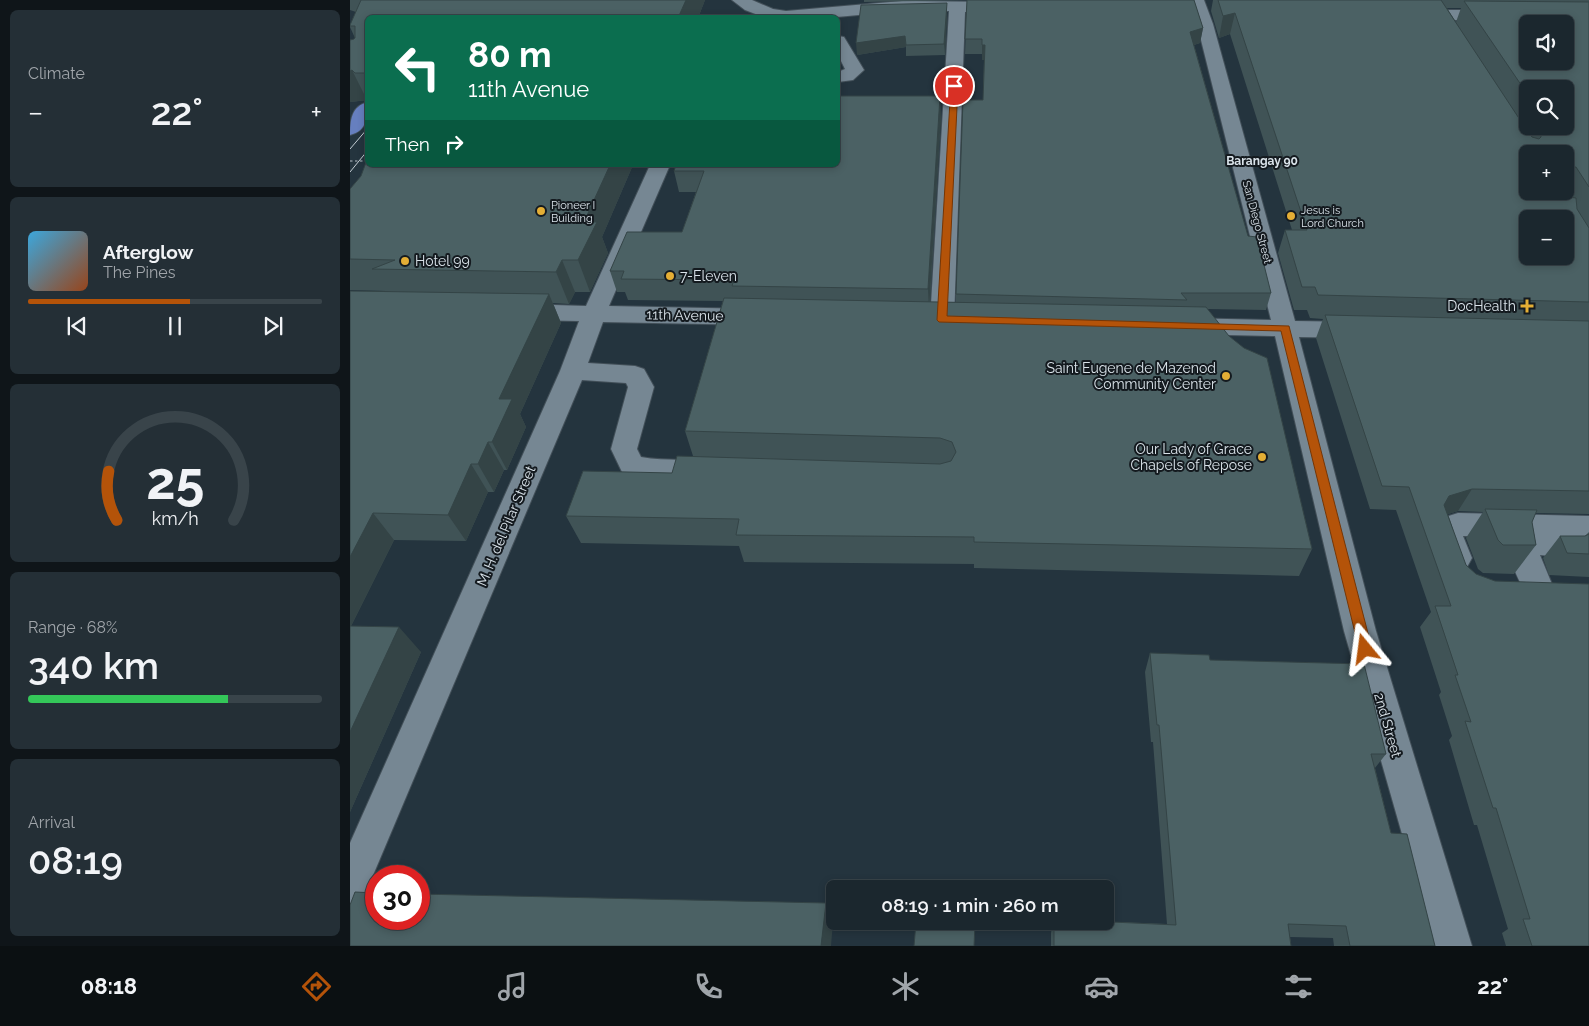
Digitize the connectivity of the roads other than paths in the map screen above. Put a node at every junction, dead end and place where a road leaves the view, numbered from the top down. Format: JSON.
{"nodes":[{"id":1,"x":740,"y":0,"type":"edge"},
{"id":2,"x":1197,"y":2,"type":"edge"},
{"id":3,"x":1401,"y":2,"type":"edge"},
{"id":4,"x":1218,"y":4,"type":"edge"},
{"id":5,"x":1179,"y":5,"type":"edge"},
{"id":6,"x":1437,"y":6,"type":"edge"},
{"id":7,"x":958,"y":7,"type":"junction"},
{"id":8,"x":1015,"y":7,"type":"edge"},
{"id":9,"x":774,"y":15,"type":"edge"},
{"id":10,"x":820,"y":15,"type":"edge"},
{"id":11,"x":1510,"y":16,"type":"edge"},
{"id":12,"x":1450,"y":31,"type":"edge"},
{"id":13,"x":840,"y":44,"type":"edge"},
{"id":14,"x":840,"y":77,"type":"edge"},
{"id":15,"x":365,"y":110,"type":"edge"},
{"id":16,"x":350,"y":128,"type":"edge"},
{"id":17,"x":659,"y":167,"type":"edge"},
{"id":18,"x":496,"y":312,"type":"edge"},
{"id":19,"x":594,"y":314,"type":"junction"},
{"id":20,"x":773,"y":317,"type":"edge"},
{"id":21,"x":942,"y":320,"type":"edge"},
{"id":22,"x":1158,"y":325,"type":"edge"},
{"id":23,"x":1285,"y":328,"type":"junction"},
{"id":24,"x":1383,"y":330,"type":"edge"},
{"id":25,"x":573,"y":370,"type":"junction"},
{"id":26,"x":731,"y":474,"type":"edge"},
{"id":27,"x":1589,"y":528,"type":"edge"},
{"id":28,"x":1589,"y":544,"type":"edge"},
{"id":29,"x":1468,"y":581,"type":"edge"},
{"id":30,"x":1510,"y":589,"type":"edge"},
{"id":31,"x":1539,"y":589,"type":"junction"},
{"id":32,"x":1569,"y":590,"type":"edge"},
{"id":33,"x":350,"y":886,"type":"edge"},
{"id":34,"x":1453,"y":946,"type":"edge"}],
"edges":[{"from":1,"to":9,"type":"street"},
{"from":2,"to":4,"type":"street"},
{"from":2,"to":5,"type":"street"},
{"from":2,"to":23,"type":"street","name":"San Diego Street"},
{"from":3,"to":6,"type":"street"},
{"from":6,"to":11,"type":"street"},
{"from":6,"to":12,"type":"street"},
{"from":7,"to":8,"type":"street"},
{"from":7,"to":10,"type":"street"},
{"from":7,"to":21,"type":"street"},
{"from":13,"to":14,"type":"street"},
{"from":15,"to":16,"type":"main road"},
{"from":17,"to":19,"type":"street","name":"M. H. del Pilar Street"},
{"from":18,"to":19,"type":"street","name":"11th Avenue"},
{"from":19,"to":20,"type":"street","name":"11th Avenue"},
{"from":19,"to":25,"type":"street","name":"M. H. del Pilar Street"},
{"from":22,"to":23,"type":"street"},
{"from":23,"to":24,"type":"street"},
{"from":23,"to":34,"type":"street","name":"2nd Street"},
{"from":25,"to":26,"type":"street"},
{"from":25,"to":33,"type":"street","name":"M. H. del Pilar Street"},
{"from":27,"to":29,"type":"street"},
{"from":28,"to":31,"type":"street"},
{"from":30,"to":31,"type":"street"},
{"from":31,"to":32,"type":"street"}]}
